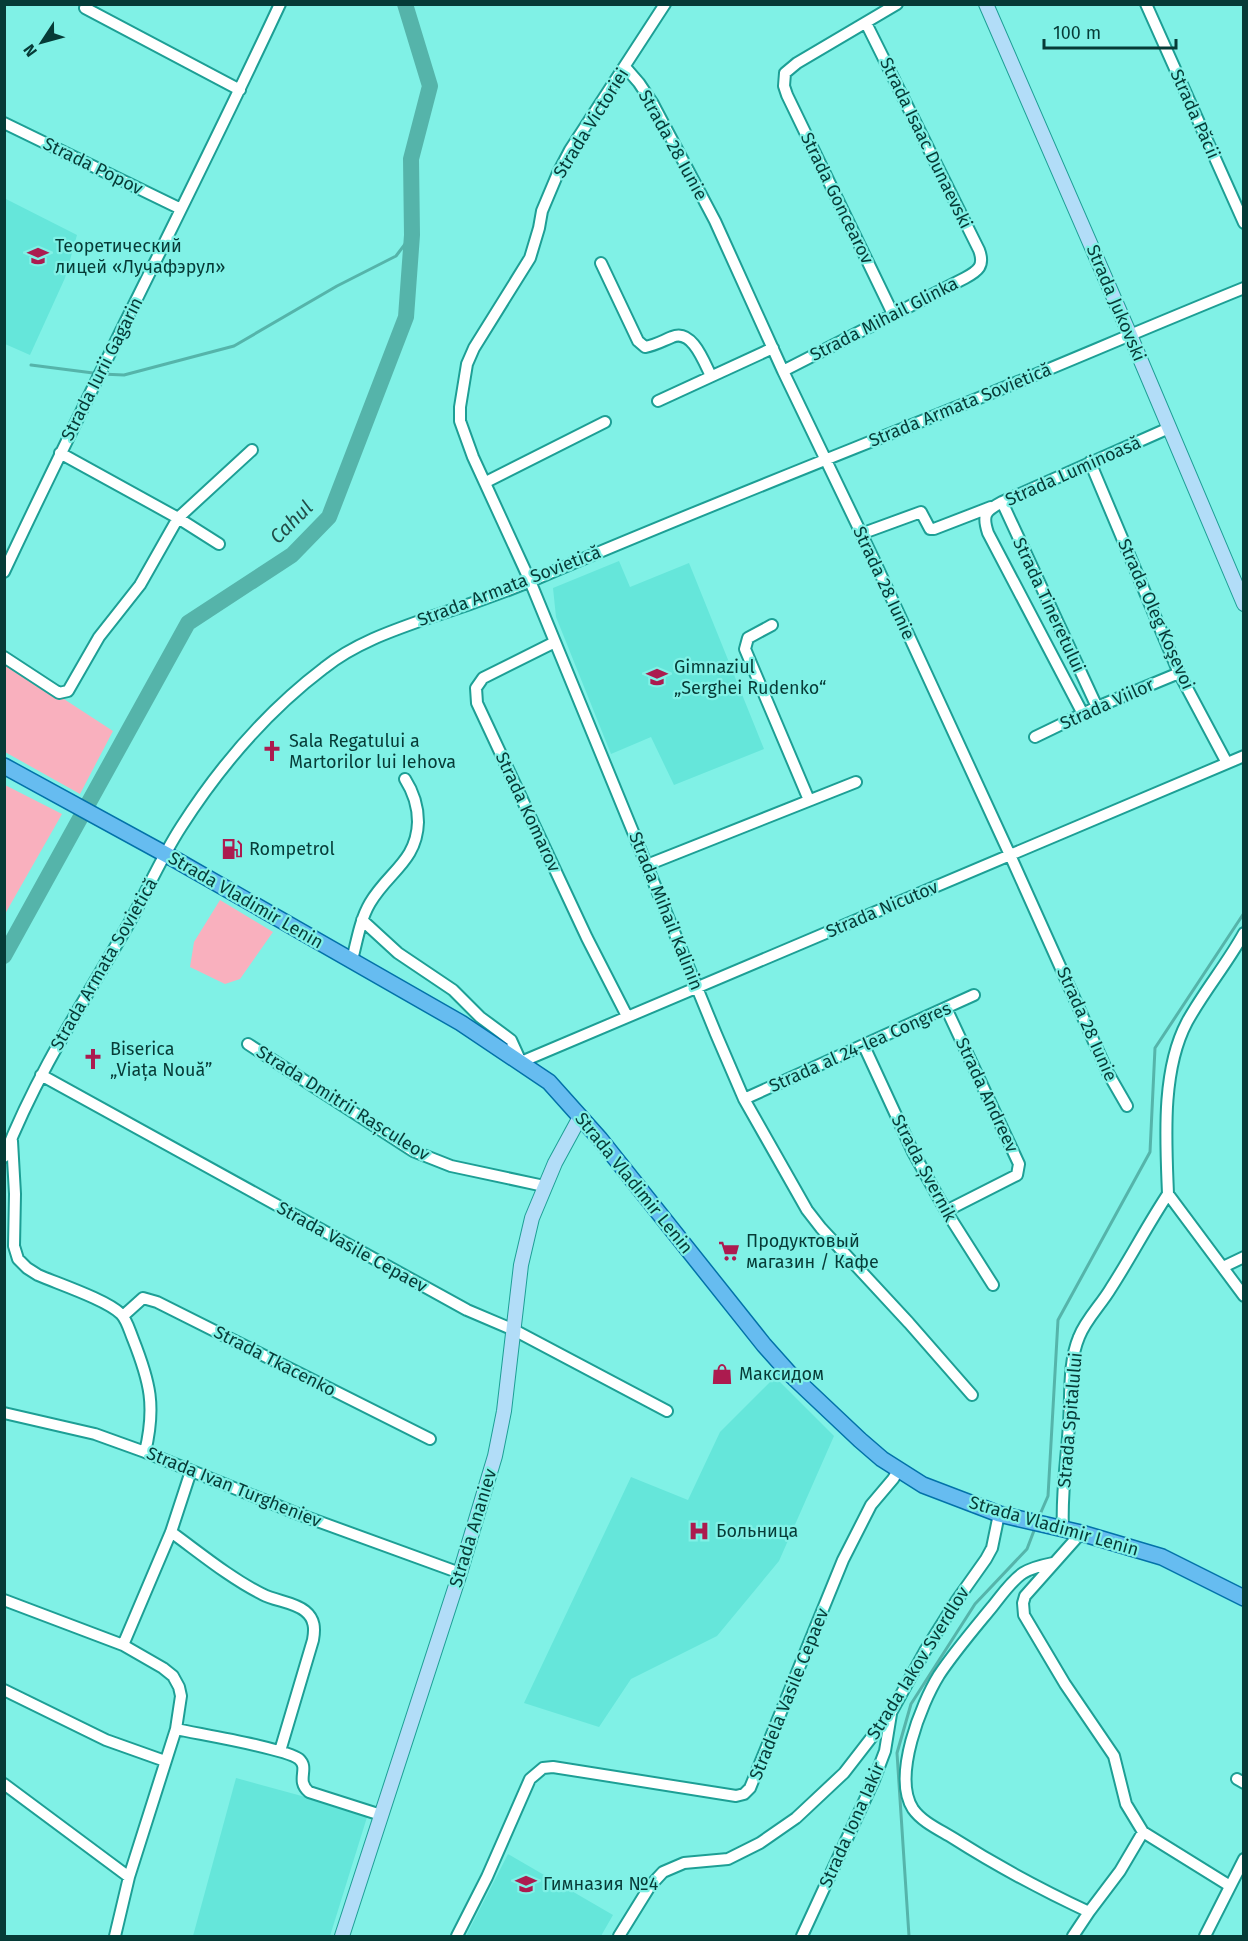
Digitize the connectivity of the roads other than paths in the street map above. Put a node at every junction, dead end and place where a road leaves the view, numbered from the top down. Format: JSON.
{"nodes":[{"id":1,"x":280,"y":4,"type":"edge"},
{"id":2,"x":665,"y":4,"type":"edge"},
{"id":3,"x":897,"y":4,"type":"edge"},
{"id":4,"x":986,"y":4,"type":"edge"},
{"id":5,"x":1146,"y":4,"type":"edge"},
{"id":6,"x":85,"y":8,"type":"dead end"},
{"id":7,"x":866,"y":22,"type":"junction"},
{"id":8,"x":626,"y":68,"type":"junction"},
{"id":9,"x":240,"y":90,"type":"junction"},
{"id":10,"x":4,"y":123,"type":"edge"},
{"id":11,"x":181,"y":209,"type":"junction"},
{"id":12,"x":1244,"y":223,"type":"edge"},
{"id":13,"x":601,"y":263,"type":"dead end"},
{"id":14,"x":982,"y":264,"type":"joint"},
{"id":15,"x":1244,"y":288,"type":"edge"},
{"id":16,"x":893,"y":314,"type":"junction"},
{"id":17,"x":1130,"y":335,"type":"junction"},
{"id":18,"x":773,"y":348,"type":"junction"},
{"id":19,"x":783,"y":371,"type":"junction"},
{"id":20,"x":464,"y":374,"type":"joint"},
{"id":21,"x":711,"y":376,"type":"junction"},
{"id":22,"x":658,"y":401,"type":"dead end"},
{"id":23,"x":604,"y":422,"type":"dead end"},
{"id":24,"x":1169,"y":428,"type":"junction"},
{"id":25,"x":252,"y":450,"type":"dead end"},
{"id":26,"x":60,"y":453,"type":"junction"},
{"id":27,"x":825,"y":460,"type":"junction"},
{"id":28,"x":1090,"y":462,"type":"junction"},
{"id":29,"x":486,"y":482,"type":"junction"},
{"id":30,"x":997,"y":505,"type":"junction"},
{"id":31,"x":178,"y":518,"type":"junction"},
{"id":32,"x":985,"y":522,"type":"joint"},
{"id":33,"x":868,"y":531,"type":"dead end"},
{"id":34,"x":219,"y":544,"type":"dead end"},
{"id":35,"x":4,"y":572,"type":"edge"},
{"id":36,"x":530,"y":581,"type":"junction"},
{"id":37,"x":1244,"y":604,"type":"edge"},
{"id":38,"x":772,"y":625,"type":"dead end"},
{"id":39,"x":555,"y":642,"type":"junction"},
{"id":40,"x":4,"y":657,"type":"edge"},
{"id":41,"x":1179,"y":673,"type":"junction"},
{"id":42,"x":1097,"y":707,"type":"junction"},
{"id":43,"x":1083,"y":714,"type":"junction"},
{"id":44,"x":1035,"y":737,"type":"dead end"},
{"id":45,"x":1244,"y":756,"type":"edge"},
{"id":46,"x":1227,"y":763,"type":"junction"},
{"id":47,"x":4,"y":766,"type":"edge"},
{"id":48,"x":405,"y":779,"type":"dead end"},
{"id":49,"x":856,"y":782,"type":"dead end"},
{"id":50,"x":809,"y":800,"type":"junction"},
{"id":51,"x":166,"y":854,"type":"junction"},
{"id":52,"x":1010,"y":855,"type":"junction"},
{"id":53,"x":647,"y":865,"type":"junction"},
{"id":54,"x":362,"y":920,"type":"junction"},
{"id":55,"x":1244,"y":933,"type":"edge"},
{"id":56,"x":352,"y":960,"type":"junction"},
{"id":57,"x":696,"y":986,"type":"junction"},
{"id":58,"x":974,"y":995,"type":"dead end"},
{"id":59,"x":946,"y":1008,"type":"junction"},
{"id":60,"x":627,"y":1016,"type":"junction"},
{"id":61,"x":248,"y":1044,"type":"dead end"},
{"id":62,"x":864,"y":1046,"type":"junction"},
{"id":63,"x":521,"y":1062,"type":"junction"},
{"id":64,"x":41,"y":1075,"type":"junction"},
{"id":65,"x":744,"y":1099,"type":"junction"},
{"id":66,"x":1127,"y":1106,"type":"dead end"},
{"id":67,"x":580,"y":1117,"type":"junction"},
{"id":68,"x":12,"y":1138,"type":"junction"},
{"id":69,"x":4,"y":1157,"type":"edge"},
{"id":70,"x":544,"y":1186,"type":"junction"},
{"id":71,"x":1168,"y":1194,"type":"junction"},
{"id":72,"x":946,"y":1211,"type":"junction"},
{"id":73,"x":1244,"y":1257,"type":"edge"},
{"id":74,"x":1223,"y":1266,"type":"junction"},
{"id":75,"x":993,"y":1285,"type":"dead end"},
{"id":76,"x":1244,"y":1296,"type":"edge"},
{"id":77,"x":123,"y":1316,"type":"junction"},
{"id":78,"x":514,"y":1330,"type":"junction"},
{"id":79,"x":972,"y":1395,"type":"dead end"},
{"id":80,"x":667,"y":1411,"type":"dead end"},
{"id":81,"x":4,"y":1413,"type":"edge"},
{"id":82,"x":430,"y":1439,"type":"dead end"},
{"id":83,"x":145,"y":1452,"type":"junction"},
{"id":84,"x":191,"y":1471,"type":"junction"},
{"id":85,"x":898,"y":1471,"type":"junction"},
{"id":86,"x":1003,"y":1515,"type":"junction"},
{"id":87,"x":1060,"y":1528,"type":"junction"},
{"id":88,"x":171,"y":1532,"type":"junction"},
{"id":89,"x":1081,"y":1533,"type":"junction"},
{"id":90,"x":1053,"y":1563,"type":"junction"},
{"id":91,"x":460,"y":1573,"type":"junction"},
{"id":92,"x":1008,"y":1589,"type":"junction"},
{"id":93,"x":1025,"y":1596,"type":"junction"},
{"id":94,"x":1244,"y":1598,"type":"edge"},
{"id":95,"x":4,"y":1600,"type":"edge"},
{"id":96,"x":123,"y":1645,"type":"junction"},
{"id":97,"x":4,"y":1690,"type":"edge"},
{"id":98,"x":892,"y":1711,"type":"junction"},
{"id":99,"x":176,"y":1729,"type":"junction"},
{"id":100,"x":280,"y":1751,"type":"junction"},
{"id":101,"x":165,"y":1761,"type":"junction"},
{"id":102,"x":4,"y":1784,"type":"edge"},
{"id":103,"x":381,"y":1815,"type":"junction"},
{"id":104,"x":1143,"y":1832,"type":"junction"},
{"id":105,"x":1244,"y":1859,"type":"edge"},
{"id":106,"x":129,"y":1877,"type":"junction"},
{"id":107,"x":1230,"y":1886,"type":"junction"},
{"id":108,"x":1089,"y":1912,"type":"junction"},
{"id":109,"x":115,"y":1936,"type":"edge"},
{"id":110,"x":342,"y":1936,"type":"edge"},
{"id":111,"x":457,"y":1936,"type":"edge"},
{"id":112,"x":619,"y":1936,"type":"edge"},
{"id":113,"x":802,"y":1936,"type":"edge"},
{"id":114,"x":1073,"y":1936,"type":"edge"},
{"id":115,"x":1205,"y":1936,"type":"edge"}],
"edges":[{"from":1,"to":9,"type":"street","name":"Strada Iurii Gagarin"},
{"from":2,"to":8,"type":"street","name":"Strada Victoriei"},
{"from":3,"to":7,"type":"street"},
{"from":4,"to":17,"type":"street","name":"Strada Jukovski"},
{"from":5,"to":12,"type":"street","name":"Strada Păcii"},
{"from":6,"to":9,"type":"street"},
{"from":7,"to":14,"type":"street","name":"Strada Isaac Dunaevski"},
{"from":7,"to":16,"type":"street","name":"Strada Goncearov"},
{"from":8,"to":18,"type":"street","name":"Strada 28 Iunie"},
{"from":8,"to":20,"type":"street","name":"Strada Victoriei"},
{"from":9,"to":11,"type":"street","name":"Strada Iurii Gagarin"},
{"from":10,"to":11,"type":"street","name":"Strada Popov"},
{"from":11,"to":26,"type":"street","name":"Strada Iurii Gagarin"},
{"from":13,"to":21,"type":"street"},
{"from":14,"to":16,"type":"street","name":"Strada Mihail Glinka"},
{"from":15,"to":17,"type":"street","name":"Strada Armata Sovietică"},
{"from":16,"to":19,"type":"street","name":"Strada Mihail Glinka"},
{"from":17,"to":24,"type":"street","name":"Strada Jukovski"},
{"from":17,"to":27,"type":"street","name":"Strada Armata Sovietică"},
{"from":18,"to":19,"type":"street","name":"Strada 28 Iunie"},
{"from":18,"to":21,"type":"street"},
{"from":19,"to":27,"type":"street","name":"Strada 28 Iunie"},
{"from":20,"to":29,"type":"street","name":"Strada Mihail Kalinin"},
{"from":21,"to":22,"type":"street"},
{"from":23,"to":29,"type":"street"},
{"from":24,"to":28,"type":"street","name":"Strada Luminoasă"},
{"from":24,"to":37,"type":"street","name":"Strada Jukovski"},
{"from":25,"to":31,"type":"street"},
{"from":26,"to":31,"type":"street"},
{"from":26,"to":35,"type":"street","name":"Strada Iurii Gagarin"},
{"from":27,"to":36,"type":"street","name":"Strada Armata Sovietică"},
{"from":27,"to":52,"type":"street","name":"Strada 28 Iunie"},
{"from":28,"to":30,"type":"street","name":"Strada Luminoasă"},
{"from":28,"to":41,"type":"street","name":"Strada Oleg Koşevoi"},
{"from":29,"to":36,"type":"street","name":"Strada Mihail Kalinin"},
{"from":30,"to":32,"type":"street","name":"Strada Luminoasă"},
{"from":30,"to":33,"type":"street"},
{"from":30,"to":42,"type":"street","name":"Strada Tineretului"},
{"from":31,"to":34,"type":"street"},
{"from":31,"to":40,"type":"street"},
{"from":32,"to":43,"type":"street","name":"Strada Tineretului"},
{"from":36,"to":39,"type":"street","name":"Strada Mihail Kalinin"},
{"from":36,"to":51,"type":"street","name":"Strada Armata Sovietică"},
{"from":38,"to":50,"type":"street"},
{"from":39,"to":53,"type":"street","name":"Strada Mihail Kalinin"},
{"from":39,"to":60,"type":"street","name":"Strada Komarov"},
{"from":41,"to":42,"type":"street","name":"Strada Viilor"},
{"from":41,"to":46,"type":"street","name":"Strada Oleg Koşevoi"},
{"from":42,"to":43,"type":"street","name":"Strada Viilor"},
{"from":43,"to":44,"type":"street","name":"Strada Viilor"},
{"from":45,"to":46,"type":"street","name":"Strada Nicutov"},
{"from":46,"to":52,"type":"street","name":"Strada Nicutov"},
{"from":47,"to":51,"type":"main road","name":"Strada Vladimir Lenin"},
{"from":48,"to":54,"type":"street"},
{"from":49,"to":50,"type":"street"},
{"from":50,"to":53,"type":"street"},
{"from":51,"to":56,"type":"main road","name":"Strada Vladimir Lenin"},
{"from":51,"to":64,"type":"street","name":"Strada Armata Sovietică"},
{"from":52,"to":57,"type":"street","name":"Strada Nicutov"},
{"from":52,"to":66,"type":"street","name":"Strada 28 Iunie"},
{"from":53,"to":57,"type":"street","name":"Strada Mihail Kalinin"},
{"from":54,"to":56,"type":"street"},
{"from":54,"to":63,"type":"street"},
{"from":55,"to":71,"type":"street"},
{"from":56,"to":63,"type":"main road","name":"Strada Vladimir Lenin"},
{"from":57,"to":60,"type":"street","name":"Strada Nicutov"},
{"from":57,"to":65,"type":"street","name":"Strada Mihail Kalinin"},
{"from":58,"to":59,"type":"street","name":"Strada al 24-lea Congres"},
{"from":59,"to":62,"type":"street","name":"Strada al 24-lea Congres"},
{"from":59,"to":72,"type":"street","name":"Strada Andreev"},
{"from":60,"to":63,"type":"street","name":"Strada Nicutov"},
{"from":61,"to":70,"type":"street","name":"Strada Dmitrii Rașculeov"},
{"from":62,"to":65,"type":"street","name":"Strada al 24-lea Congres"},
{"from":62,"to":72,"type":"street","name":"Strada Șvernik"},
{"from":63,"to":67,"type":"main road","name":"Strada Vladimir Lenin"},
{"from":64,"to":68,"type":"street","name":"Strada Armata Sovietică"},
{"from":64,"to":78,"type":"street","name":"Strada Vasile Cepaev"},
{"from":65,"to":79,"type":"street","name":"Strada Mihail Kalinin"},
{"from":67,"to":70,"type":"street","name":"Strada Ananiev"},
{"from":67,"to":85,"type":"main road","name":"Strada Vladimir Lenin"},
{"from":68,"to":69,"type":"street","name":"Strada Armata Sovietică"},
{"from":68,"to":77,"type":"street"},
{"from":70,"to":78,"type":"street","name":"Strada Ananiev"},
{"from":71,"to":74,"type":"street"},
{"from":71,"to":87,"type":"street","name":"Strada Spitalului"},
{"from":72,"to":75,"type":"street","name":"Strada Șvernik"},
{"from":73,"to":74,"type":"street"},
{"from":74,"to":76,"type":"street"},
{"from":77,"to":82,"type":"street","name":"Strada Tkacenko"},
{"from":77,"to":83,"type":"street"},
{"from":78,"to":80,"type":"street","name":"Strada Vasile Cepaev"},
{"from":78,"to":91,"type":"street","name":"Strada Ananiev"},
{"from":81,"to":83,"type":"street","name":"Strada Ivan Turgheniev"},
{"from":83,"to":84,"type":"street","name":"Strada Ivan Turgheniev"},
{"from":84,"to":88,"type":"street"},
{"from":84,"to":91,"type":"street","name":"Strada Ivan Turgheniev"},
{"from":85,"to":86,"type":"main road","name":"Strada Vladimir Lenin"},
{"from":85,"to":111,"type":"street","name":"Stradela Vasile Cepaev"},
{"from":86,"to":87,"type":"main road","name":"Strada Vladimir Lenin"},
{"from":86,"to":98,"type":"street","name":"Strada Iakov Sverdlov"},
{"from":87,"to":89,"type":"main road","name":"Strada Vladimir Lenin"},
{"from":88,"to":96,"type":"street"},
{"from":88,"to":100,"type":"street"},
{"from":89,"to":90,"type":"street"},
{"from":89,"to":94,"type":"main road","name":"Strada Vladimir Lenin"},
{"from":90,"to":92,"type":"street"},
{"from":90,"to":93,"type":"street"},
{"from":91,"to":103,"type":"street","name":"Strada Ananiev"},
{"from":92,"to":93,"type":"street"},
{"from":92,"to":108,"type":"street"},
{"from":93,"to":104,"type":"street"},
{"from":95,"to":96,"type":"street"},
{"from":96,"to":99,"type":"street"},
{"from":97,"to":101,"type":"street"},
{"from":98,"to":112,"type":"street","name":"Strada Iakov Sverdlov"},
{"from":98,"to":113,"type":"street","name":"Strada Iona Iakir"},
{"from":99,"to":100,"type":"street"},
{"from":99,"to":101,"type":"street"},
{"from":100,"to":103,"type":"street"},
{"from":101,"to":106,"type":"street"},
{"from":102,"to":106,"type":"street"},
{"from":103,"to":110,"type":"street","name":"Strada Ananiev"},
{"from":104,"to":107,"type":"street"},
{"from":104,"to":108,"type":"street"},
{"from":105,"to":107,"type":"street"},
{"from":106,"to":109,"type":"street"},
{"from":107,"to":115,"type":"street"},
{"from":108,"to":114,"type":"street"}]}
